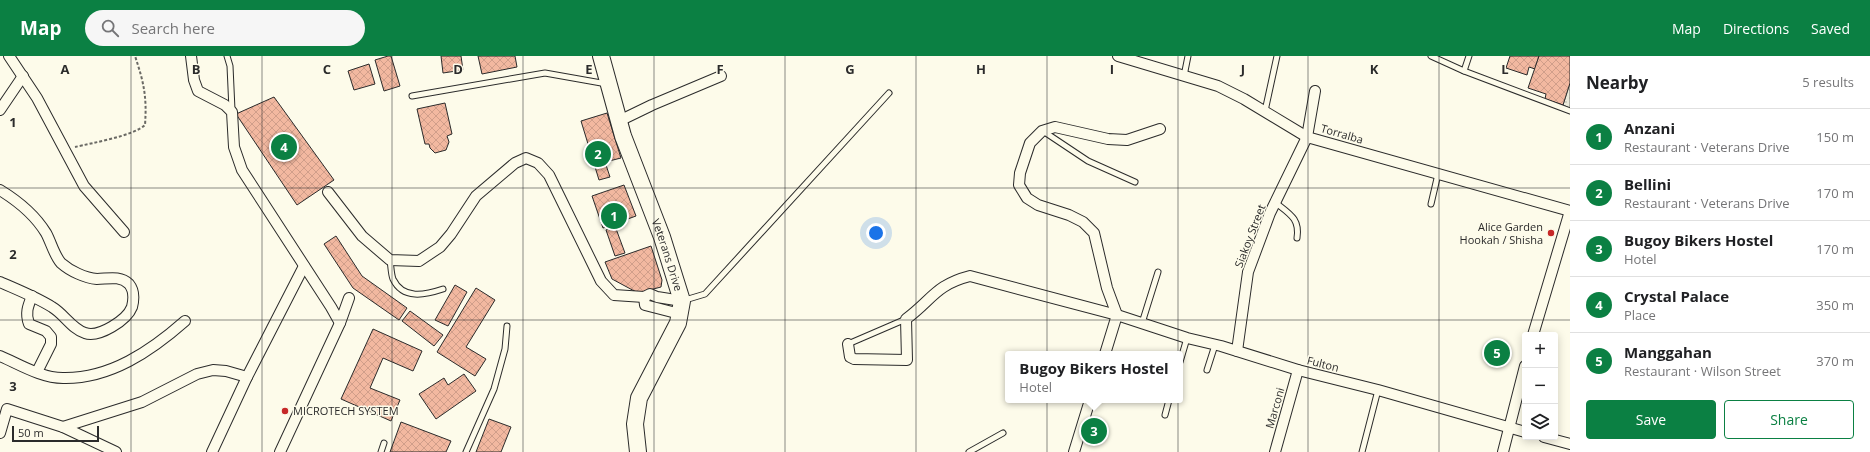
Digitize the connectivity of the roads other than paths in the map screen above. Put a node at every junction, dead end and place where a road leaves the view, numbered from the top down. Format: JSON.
{"nodes":[{"id":1,"x":9,"y":56,"type":"edge"},
{"id":2,"x":192,"y":56,"type":"edge"},
{"id":3,"x":227,"y":56,"type":"edge"},
{"id":4,"x":601,"y":56,"type":"edge"},
{"id":5,"x":1118,"y":56,"type":"edge"},
{"id":6,"x":1188,"y":56,"type":"edge"},
{"id":7,"x":1277,"y":56,"type":"edge"},
{"id":8,"x":1432,"y":56,"type":"edge"},
{"id":9,"x":1469,"y":56,"type":"edge"},
{"id":10,"x":1464,"y":71,"type":"junction"},
{"id":11,"x":23,"y":76,"type":"junction"},
{"id":12,"x":721,"y":76,"type":"dead end"},
{"id":13,"x":1184,"y":76,"type":"junction"},
{"id":14,"x":608,"y":84,"type":"junction"},
{"id":15,"x":1315,"y":92,"type":"dead end"},
{"id":16,"x":889,"y":93,"type":"dead end"},
{"id":17,"x":412,"y":96,"type":"dead end"},
{"id":18,"x":0,"y":110,"type":"edge"},
{"id":19,"x":1570,"y":111,"type":"edge"},
{"id":20,"x":232,"y":112,"type":"junction"},
{"id":21,"x":1265,"y":112,"type":"junction"},
{"id":22,"x":618,"y":121,"type":"junction"},
{"id":23,"x":1160,"y":129,"type":"dead end"},
{"id":24,"x":1042,"y":131,"type":"junction"},
{"id":25,"x":1308,"y":137,"type":"junction"},
{"id":26,"x":1438,"y":174,"type":"junction"},
{"id":27,"x":1135,"y":182,"type":"dead end"},
{"id":28,"x":0,"y":190,"type":"edge"},
{"id":29,"x":328,"y":192,"type":"dead end"},
{"id":30,"x":1276,"y":203,"type":"junction"},
{"id":31,"x":1431,"y":204,"type":"dead end"},
{"id":32,"x":1570,"y":211,"type":"edge"},
{"id":33,"x":124,"y":232,"type":"dead end"},
{"id":34,"x":1297,"y":238,"type":"dead end"},
{"id":35,"x":390,"y":260,"type":"junction"},
{"id":36,"x":304,"y":266,"type":"junction"},
{"id":37,"x":1158,"y":272,"type":"dead end"},
{"id":38,"x":0,"y":282,"type":"edge"},
{"id":39,"x":443,"y":289,"type":"dead end"},
{"id":40,"x":32,"y":296,"type":"junction"},
{"id":41,"x":349,"y":298,"type":"dead end"},
{"id":42,"x":681,"y":307,"type":"junction"},
{"id":43,"x":1117,"y":315,"type":"junction"},
{"id":44,"x":906,"y":319,"type":"junction"},
{"id":45,"x":185,"y":321,"type":"dead end"},
{"id":46,"x":340,"y":323,"type":"junction"},
{"id":47,"x":1142,"y":324,"type":"junction"},
{"id":48,"x":507,"y":326,"type":"dead end"},
{"id":49,"x":1534,"y":332,"type":"edge"},
{"id":50,"x":1187,"y":338,"type":"junction"},
{"id":51,"x":848,"y":344,"type":"joint"},
{"id":52,"x":1215,"y":345,"type":"junction"},
{"id":53,"x":1106,"y":351,"type":"edge"},
{"id":54,"x":1237,"y":351,"type":"junction"},
{"id":55,"x":1183,"y":352,"type":"edge"},
{"id":56,"x":0,"y":356,"type":"edge"},
{"id":57,"x":1525,"y":368,"type":"edge"},
{"id":58,"x":1208,"y":370,"type":"dead end"},
{"id":59,"x":1298,"y":370,"type":"junction"},
{"id":60,"x":37,"y":372,"type":"junction"},
{"id":61,"x":247,"y":377,"type":"junction"},
{"id":62,"x":1378,"y":390,"type":"junction"},
{"id":63,"x":1089,"y":403,"type":"edge"},
{"id":64,"x":1168,"y":403,"type":"edge"},
{"id":65,"x":1165,"y":415,"type":"dead end"},
{"id":66,"x":63,"y":427,"type":"junction"},
{"id":67,"x":1510,"y":427,"type":"junction"},
{"id":68,"x":1522,"y":431,"type":"edge"},
{"id":69,"x":0,"y":433,"type":"edge"},
{"id":70,"x":1003,"y":433,"type":"dead end"},
{"id":71,"x":1555,"y":440,"type":"edge"},
{"id":72,"x":384,"y":443,"type":"dead end"},
{"id":73,"x":1570,"y":444,"type":"edge"},
{"id":74,"x":116,"y":452,"type":"edge"},
{"id":75,"x":212,"y":452,"type":"edge"},
{"id":76,"x":280,"y":452,"type":"edge"},
{"id":77,"x":381,"y":452,"type":"edge"},
{"id":78,"x":466,"y":452,"type":"edge"},
{"id":79,"x":638,"y":452,"type":"edge"},
{"id":80,"x":969,"y":452,"type":"edge"},
{"id":81,"x":1074,"y":452,"type":"edge"},
{"id":82,"x":1275,"y":452,"type":"edge"},
{"id":83,"x":1362,"y":452,"type":"edge"},
{"id":84,"x":1503,"y":452,"type":"edge"}],
"edges":[{"from":1,"to":11,"type":"street"},
{"from":2,"to":20,"type":"street"},
{"from":3,"to":20,"type":"lane"},
{"from":4,"to":14,"type":"main road","name":"Veterans Drive"},
{"from":5,"to":13,"type":"street","name":"Torralba"},
{"from":6,"to":13,"type":"lane"},
{"from":7,"to":21,"type":"lane"},
{"from":8,"to":10,"type":"lane"},
{"from":9,"to":10,"type":"lane"},
{"from":10,"to":19,"type":"lane"},
{"from":11,"to":18,"type":"street"},
{"from":11,"to":33,"type":"street"},
{"from":12,"to":22,"type":"street"},
{"from":13,"to":21,"type":"street","name":"Torralba"},
{"from":14,"to":17,"type":"lane"},
{"from":14,"to":22,"type":"main road","name":"Veterans Drive"},
{"from":15,"to":25,"type":"street","name":"Siakoy Street"},
{"from":16,"to":42,"type":"lane"},
{"from":20,"to":36,"type":"street"},
{"from":21,"to":25,"type":"street","name":"Torralba"},
{"from":22,"to":42,"type":"main road","name":"Veterans Drive"},
{"from":23,"to":24,"type":"street"},
{"from":24,"to":27,"type":"lane"},
{"from":24,"to":43,"type":"street"},
{"from":25,"to":26,"type":"street","name":"Torralba"},
{"from":25,"to":30,"type":"street","name":"Siakoy Street"},
{"from":26,"to":31,"type":"lane"},
{"from":26,"to":32,"type":"street","name":"Torralba"},
{"from":28,"to":40,"type":"street"},
{"from":29,"to":35,"type":"street"},
{"from":30,"to":34,"type":"lane"},
{"from":30,"to":54,"type":"street","name":"Siakoy Street"},
{"from":32,"to":49,"type":"street"},
{"from":35,"to":39,"type":"lane"},
{"from":35,"to":42,"type":"street"},
{"from":36,"to":46,"type":"street"},
{"from":36,"to":61,"type":"street"},
{"from":37,"to":47,"type":"lane"},
{"from":38,"to":40,"type":"street"},
{"from":40,"to":60,"type":"street"},
{"from":41,"to":46,"type":"street"},
{"from":42,"to":79,"type":"main road"},
{"from":43,"to":44,"type":"street","name":"Fulton"},
{"from":43,"to":47,"type":"street","name":"Fulton"},
{"from":43,"to":53,"type":"street"},
{"from":44,"to":51,"type":"lane"},
{"from":44,"to":51,"type":"street"},
{"from":45,"to":60,"type":"street"},
{"from":46,"to":76,"type":"street"},
{"from":47,"to":50,"type":"street","name":"Fulton"},
{"from":48,"to":78,"type":"lane"},
{"from":50,"to":52,"type":"street","name":"Fulton"},
{"from":50,"to":55,"type":"lane"},
{"from":52,"to":54,"type":"street","name":"Fulton"},
{"from":52,"to":58,"type":"lane"},
{"from":54,"to":59,"type":"street","name":"Fulton"},
{"from":56,"to":60,"type":"street"},
{"from":57,"to":67,"type":"street"},
{"from":59,"to":62,"type":"street","name":"Fulton"},
{"from":59,"to":82,"type":"street","name":"Marconi"},
{"from":61,"to":66,"type":"street"},
{"from":61,"to":75,"type":"street"},
{"from":62,"to":67,"type":"street","name":"Fulton"},
{"from":62,"to":83,"type":"lane"},
{"from":63,"to":81,"type":"street"},
{"from":64,"to":65,"type":"lane"},
{"from":66,"to":69,"type":"street"},
{"from":66,"to":74,"type":"street"},
{"from":67,"to":68,"type":"street","name":"Fulton"},
{"from":67,"to":84,"type":"street"},
{"from":70,"to":80,"type":"lane"},
{"from":71,"to":73,"type":"street"},
{"from":72,"to":77,"type":"lane"}]}
